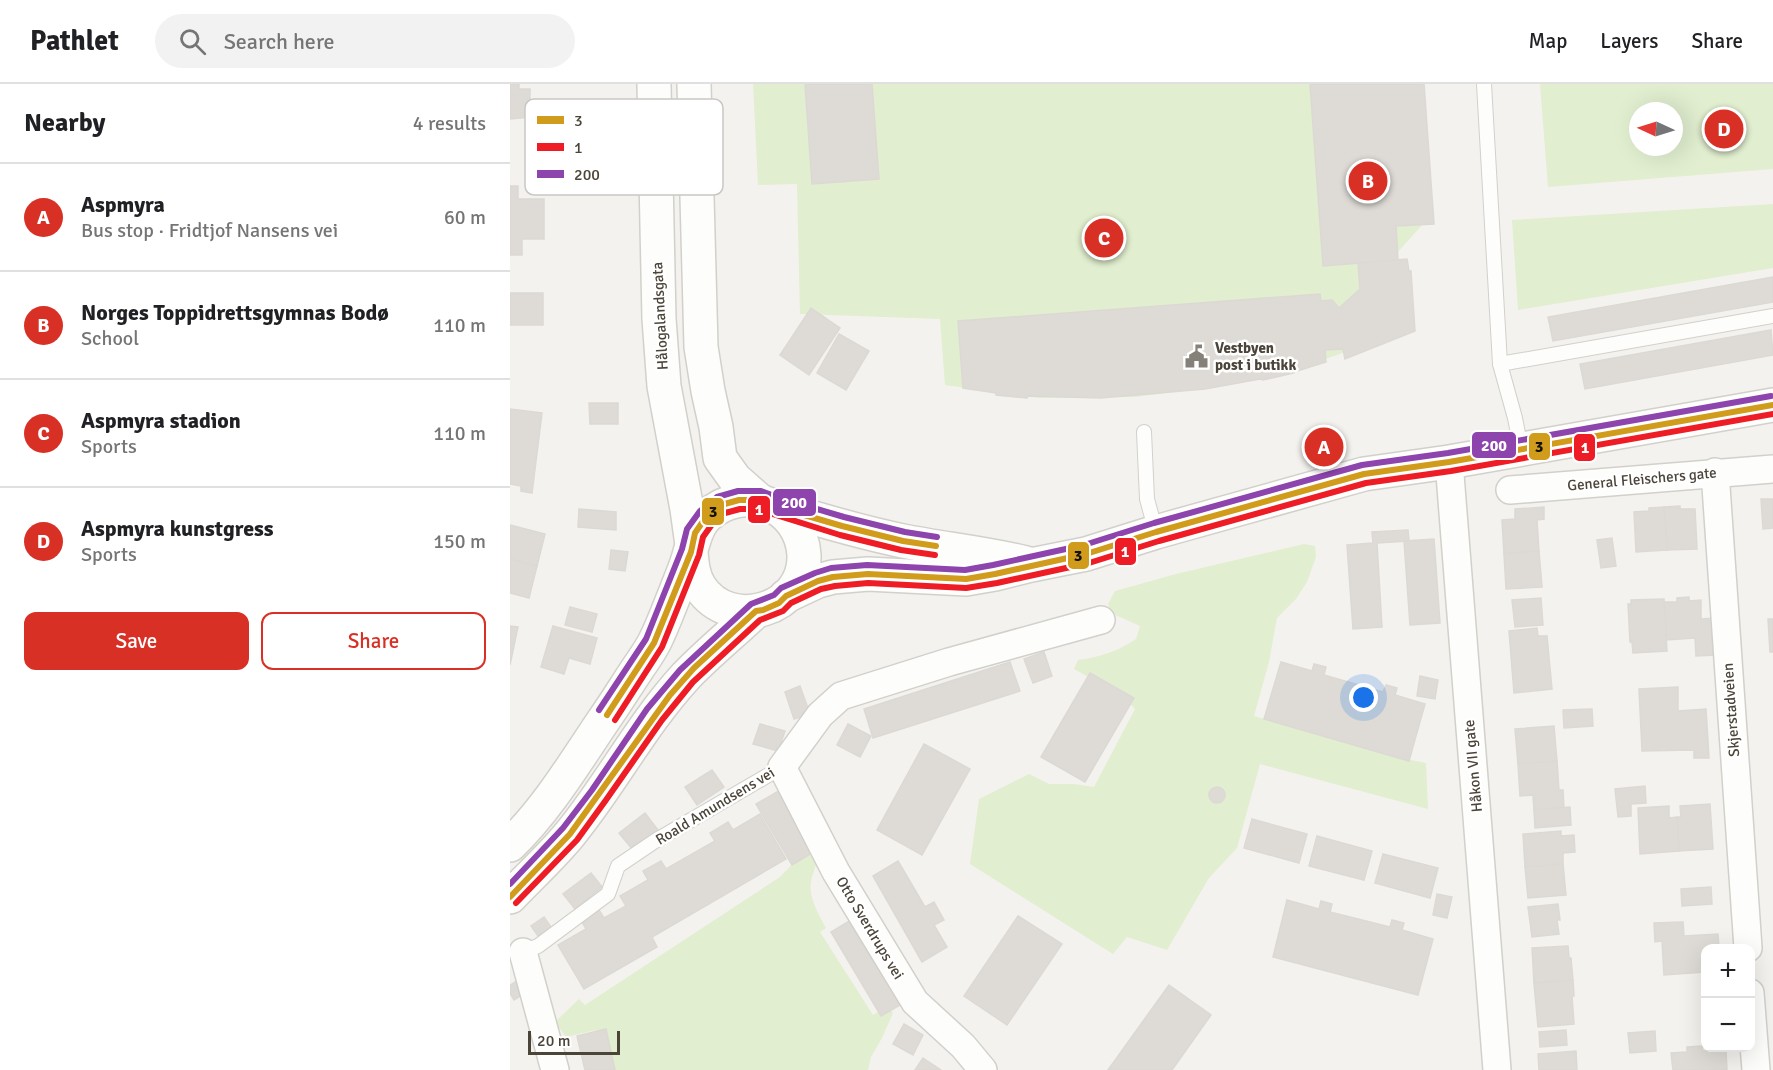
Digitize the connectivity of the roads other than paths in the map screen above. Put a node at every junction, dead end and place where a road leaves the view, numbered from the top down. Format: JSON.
{"nodes":[{"id":1,"x":654,"y":84,"type":"edge"},
{"id":2,"x":694,"y":84,"type":"edge"},
{"id":3,"x":1484,"y":84,"type":"edge"},
{"id":4,"x":654,"y":99,"type":"edge"},
{"id":5,"x":694,"y":99,"type":"edge"},
{"id":6,"x":656,"y":195,"type":"edge"},
{"id":7,"x":697,"y":195,"type":"edge"},
{"id":8,"x":1773,"y":316,"type":"edge"},
{"id":9,"x":1500,"y":364,"type":"junction"},
{"id":10,"x":1773,"y":405,"type":"edge"},
{"id":11,"x":1144,"y":432,"type":"dead end"},
{"id":12,"x":1521,"y":449,"type":"junction"},
{"id":13,"x":1449,"y":462,"type":"junction"},
{"id":14,"x":1773,"y":469,"type":"edge"},
{"id":15,"x":1715,"y":472,"type":"junction"},
{"id":16,"x":1510,"y":490,"type":"dead end"},
{"id":17,"x":768,"y":504,"type":"junction"},
{"id":18,"x":1156,"y":532,"type":"junction"},
{"id":19,"x":691,"y":549,"type":"junction"},
{"id":20,"x":1030,"y":565,"type":"junction"},
{"id":21,"x":786,"y":596,"type":"junction"},
{"id":22,"x":756,"y":611,"type":"junction"},
{"id":23,"x":1101,"y":620,"type":"dead end"},
{"id":24,"x":782,"y":767,"type":"junction"},
{"id":25,"x":510,"y":845,"type":"edge"},
{"id":26,"x":510,"y":897,"type":"edge"},
{"id":27,"x":1748,"y":944,"type":"edge"},
{"id":28,"x":523,"y":952,"type":"joint"},
{"id":29,"x":1750,"y":998,"type":"edge"},
{"id":30,"x":555,"y":1070,"type":"edge"},
{"id":31,"x":983,"y":1070,"type":"edge"},
{"id":32,"x":1497,"y":1070,"type":"edge"},
{"id":33,"x":1756,"y":1070,"type":"edge"}],
"edges":[{"from":1,"to":4,"type":"street","name":"Hålogalandsgata"},
{"from":2,"to":5,"type":"street","name":"Hålogalandsgata"},
{"from":3,"to":9,"type":"lane"},
{"from":6,"to":19,"type":"street","name":"Hålogalandsgata"},
{"from":7,"to":17,"type":"street","name":"Hålogalandsgata"},
{"from":8,"to":9,"type":"lane"},
{"from":9,"to":12,"type":"lane"},
{"from":10,"to":12,"type":"street"},
{"from":11,"to":18,"type":"lane"},
{"from":12,"to":13,"type":"street"},
{"from":13,"to":18,"type":"street"},
{"from":13,"to":32,"type":"street","name":"Håkon VII gate"},
{"from":14,"to":15,"type":"street","name":"General Fleischers gate"},
{"from":15,"to":16,"type":"street","name":"General Fleischers gate"},
{"from":15,"to":27,"type":"street","name":"Skjerstadveien"},
{"from":17,"to":19,"type":"street"},
{"from":17,"to":20,"type":"street"},
{"from":17,"to":21,"type":"street","name":"Hålogalandsgata"},
{"from":18,"to":20,"type":"street"},
{"from":19,"to":22,"type":"street","name":"Hålogalandsgata"},
{"from":19,"to":25,"type":"street"},
{"from":20,"to":21,"type":"street"},
{"from":21,"to":22,"type":"street","name":"Hålogalandsgata"},
{"from":22,"to":26,"type":"street","name":"Hålogalandsgata"},
{"from":23,"to":24,"type":"street","name":"Roald Amundsens vei"},
{"from":24,"to":28,"type":"lane","name":"Roald Amundsens vei"},
{"from":24,"to":31,"type":"street","name":"Otto Sverdrups vei"},
{"from":28,"to":30,"type":"street","name":"Roald Amundsens vei"},
{"from":29,"to":33,"type":"street"}]}
